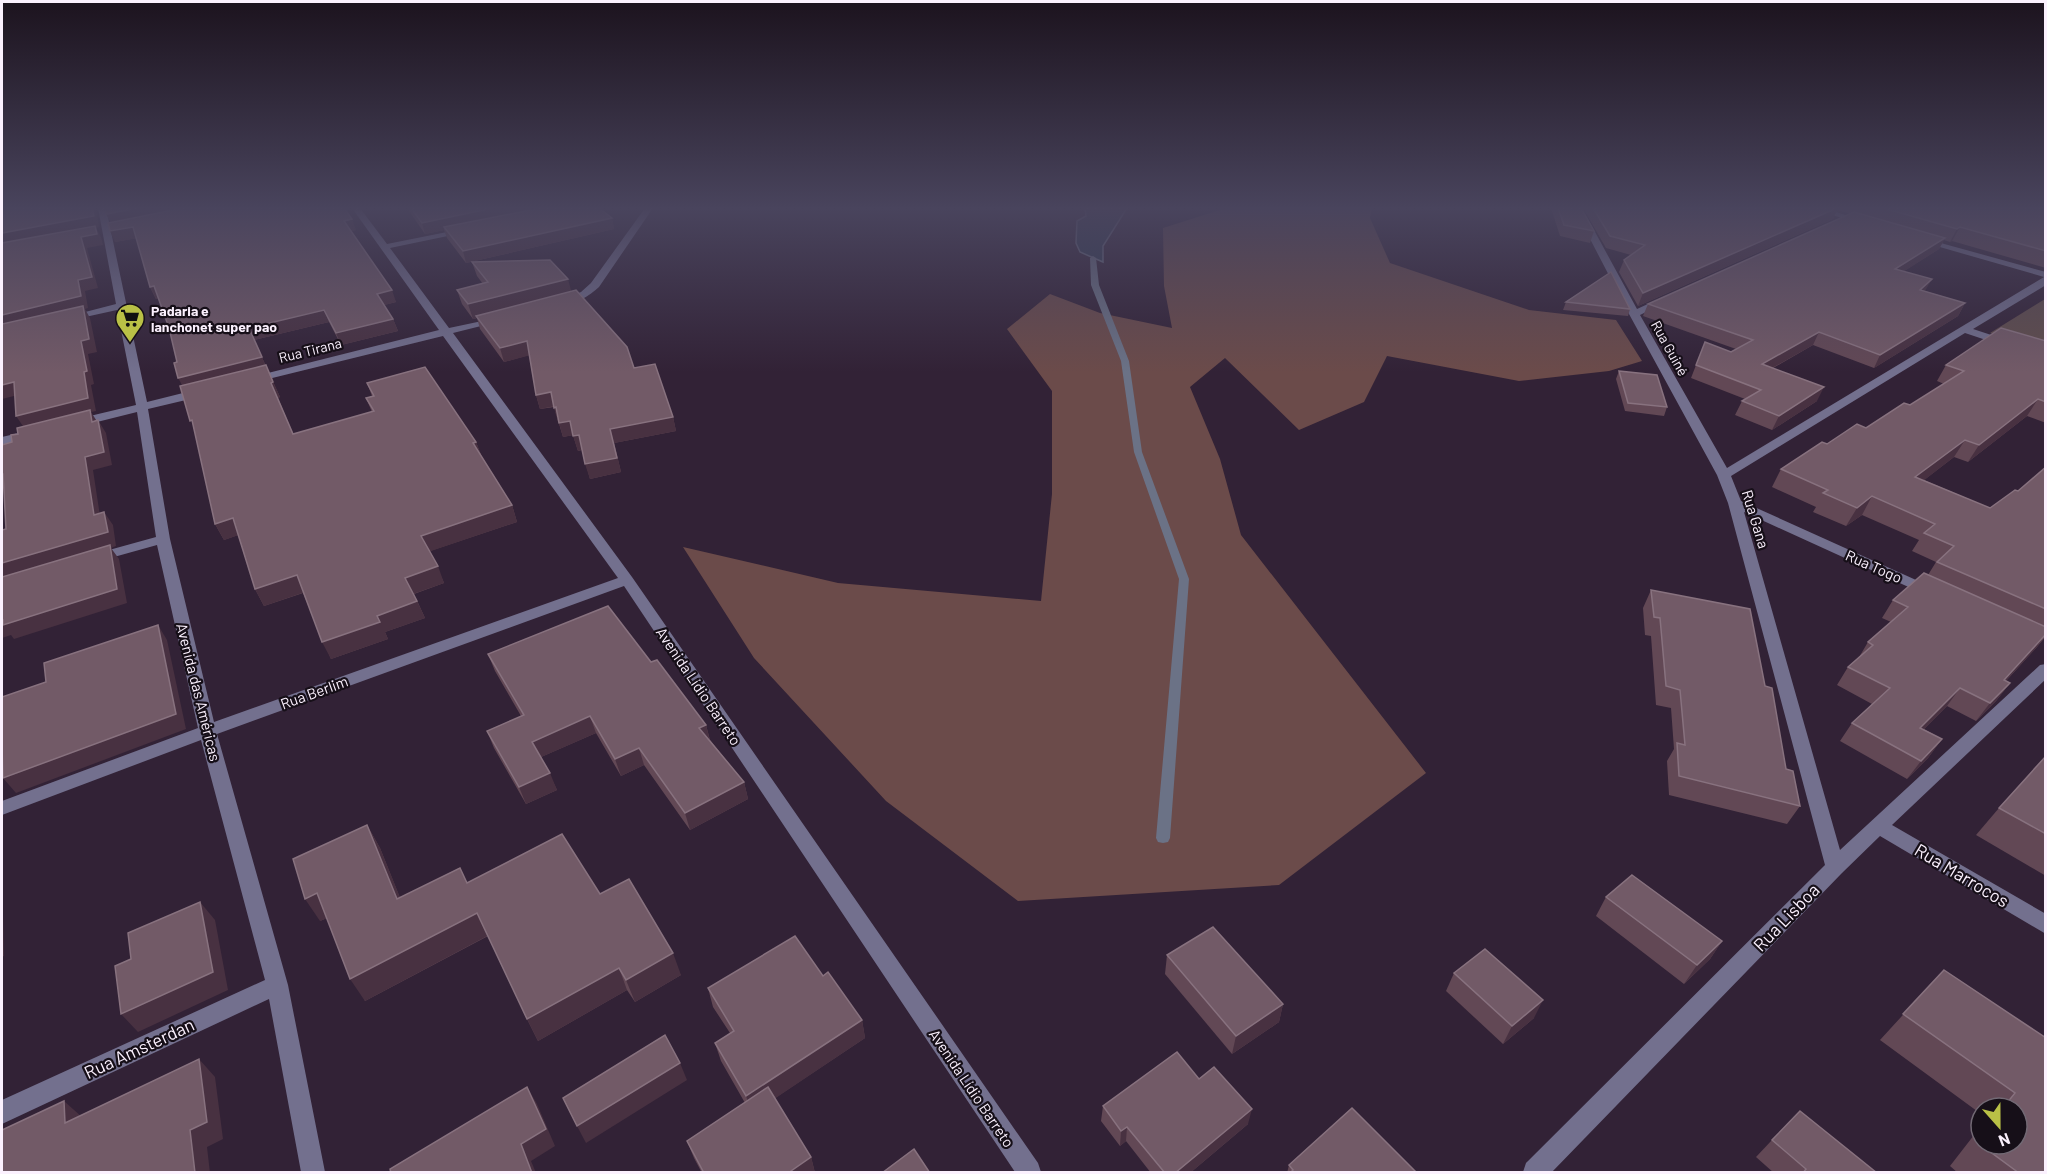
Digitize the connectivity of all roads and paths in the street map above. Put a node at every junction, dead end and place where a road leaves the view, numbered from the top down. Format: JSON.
{"nodes":[{"id":1,"x":113,"y":263,"type":"edge"},
{"id":2,"x":396,"y":263,"type":"edge"},
{"id":3,"x":611,"y":263,"type":"edge"},
{"id":4,"x":1607,"y":263,"type":"edge"},
{"id":5,"x":1999,"y":263,"type":"edge"},
{"id":6,"x":2046,"y":277,"type":"edge"},
{"id":7,"x":1677,"y":295,"type":"edge"},
{"id":8,"x":555,"y":305,"type":"edge"},
{"id":9,"x":123,"y":306,"type":"junction"},
{"id":10,"x":1634,"y":314,"type":"junction"},
{"id":11,"x":511,"y":316,"type":"edge"},
{"id":12,"x":57,"y":320,"type":"edge"},
{"id":13,"x":1966,"y":330,"type":"junction"},
{"id":14,"x":446,"y":332,"type":"junction"},
{"id":15,"x":2046,"y":357,"type":"edge"},
{"id":16,"x":243,"y":382,"type":"edge"},
{"id":17,"x":210,"y":390,"type":"edge"},
{"id":18,"x":142,"y":407,"type":"junction"},
{"id":19,"x":66,"y":426,"type":"edge"},
{"id":20,"x":45,"y":431,"type":"edge"},
{"id":21,"x":2,"y":441,"type":"edge"},
{"id":22,"x":1724,"y":476,"type":"junction"},
{"id":23,"x":1735,"y":503,"type":"junction"},
{"id":24,"x":163,"y":539,"type":"junction"},
{"id":25,"x":77,"y":564,"type":"edge"},
{"id":26,"x":627,"y":580,"type":"junction"},
{"id":27,"x":1949,"y":600,"type":"edge"},
{"id":28,"x":2046,"y":669,"type":"edge"},
{"id":29,"x":207,"y":731,"type":"junction"},
{"id":30,"x":2,"y":808,"type":"edge"},
{"id":31,"x":1879,"y":826,"type":"junction"},
{"id":32,"x":1835,"y":867,"type":"junction"},
{"id":33,"x":2046,"y":925,"type":"edge"},
{"id":34,"x":277,"y":985,"type":"junction"},
{"id":35,"x":2,"y":1112,"type":"edge"},
{"id":36,"x":314,"y":1173,"type":"edge"},
{"id":37,"x":1029,"y":1173,"type":"edge"},
{"id":38,"x":1536,"y":1173,"type":"edge"}],
"edges":[{"from":1,"to":9,"type":"street","name":"Avenida das Américas"},
{"from":2,"to":14,"type":"street","name":"Avenida Lídio Barreto"},
{"from":3,"to":8,"type":"street"},
{"from":4,"to":10,"type":"street"},
{"from":5,"to":6,"type":"street"},
{"from":6,"to":13,"type":"street","name":"Rua Gana"},
{"from":7,"to":10,"type":"street","name":"Rua Guiné"},
{"from":9,"to":12,"type":"street"},
{"from":9,"to":18,"type":"street","name":"Avenida das Américas"},
{"from":10,"to":22,"type":"street","name":"Rua Guiné"},
{"from":11,"to":14,"type":"street","name":"Rua Tirana"},
{"from":13,"to":15,"type":"street"},
{"from":13,"to":22,"type":"street","name":"Rua Gana"},
{"from":14,"to":16,"type":"street","name":"Rua Tirana"},
{"from":14,"to":26,"type":"street","name":"Avenida Lídio Barreto"},
{"from":17,"to":18,"type":"street"},
{"from":18,"to":19,"type":"street"},
{"from":18,"to":24,"type":"street","name":"Avenida das Américas"},
{"from":20,"to":21,"type":"street"},
{"from":22,"to":23,"type":"street","name":"Rua Gana"},
{"from":23,"to":27,"type":"street","name":"Rua Togo"},
{"from":23,"to":32,"type":"street","name":"Rua Gana"},
{"from":24,"to":25,"type":"street"},
{"from":24,"to":29,"type":"street","name":"Avenida das Américas"},
{"from":26,"to":29,"type":"street","name":"Rua Berlim"},
{"from":26,"to":37,"type":"street","name":"Avenida Lídio Barreto"},
{"from":28,"to":31,"type":"street","name":"Rua Lisboa"},
{"from":29,"to":30,"type":"street","name":"Rua Berlim"},
{"from":29,"to":34,"type":"street","name":"Avenida das Américas"},
{"from":31,"to":32,"type":"street","name":"Rua Lisboa"},
{"from":31,"to":33,"type":"street","name":"Rua Marrocos"},
{"from":32,"to":38,"type":"street","name":"Rua Lisboa"},
{"from":34,"to":35,"type":"street","name":"Rua Amsterdan"},
{"from":34,"to":36,"type":"street","name":"Avenida das Américas"}]}
